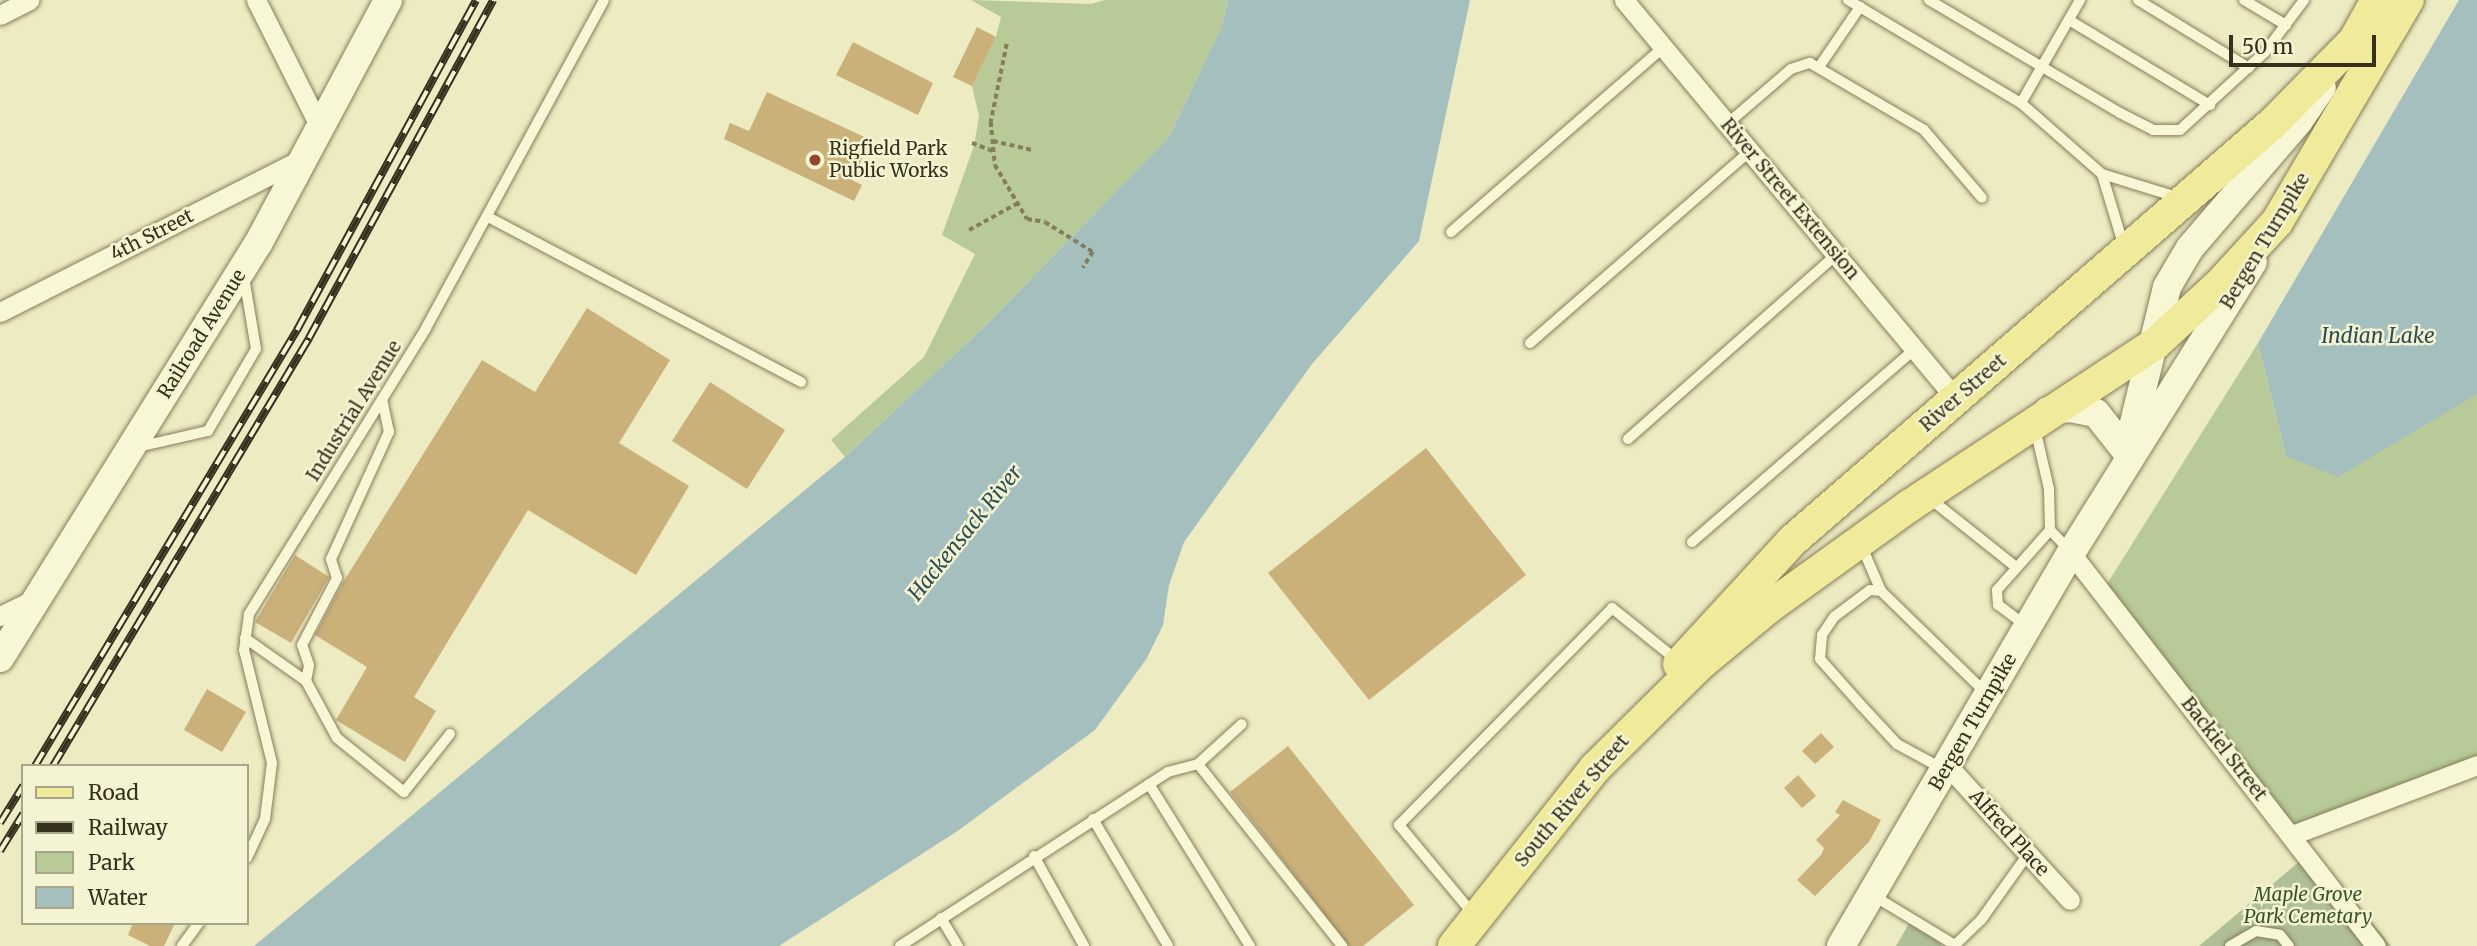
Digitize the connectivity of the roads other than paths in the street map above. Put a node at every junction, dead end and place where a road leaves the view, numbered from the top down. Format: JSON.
{"nodes":[{"id":1,"x":29,"y":0,"type":"edge"},
{"id":2,"x":256,"y":0,"type":"edge"},
{"id":3,"x":388,"y":0,"type":"edge"},
{"id":4,"x":604,"y":0,"type":"edge"},
{"id":5,"x":1624,"y":0,"type":"edge"},
{"id":6,"x":1848,"y":0,"type":"edge"},
{"id":7,"x":1929,"y":0,"type":"edge"},
{"id":8,"x":2080,"y":0,"type":"edge"},
{"id":9,"x":2138,"y":0,"type":"edge"},
{"id":10,"x":2244,"y":0,"type":"edge"},
{"id":11,"x":2304,"y":0,"type":"edge"},
{"id":12,"x":2377,"y":0,"type":"edge"},
{"id":13,"x":2408,"y":0,"type":"edge"},
{"id":14,"x":1860,"y":7,"type":"junction"},
{"id":15,"x":0,"y":15,"type":"edge"},
{"id":16,"x":2069,"y":20,"type":"junction"},
{"id":17,"x":2286,"y":25,"type":"junction"},
{"id":18,"x":2354,"y":41,"type":"junction"},
{"id":19,"x":1663,"y":48,"type":"junction"},
{"id":20,"x":1819,"y":67,"type":"junction"},
{"id":21,"x":2042,"y":67,"type":"junction"},
{"id":22,"x":2249,"y":68,"type":"junction"},
{"id":23,"x":2021,"y":103,"type":"junction"},
{"id":24,"x":2210,"y":105,"type":"junction"},
{"id":25,"x":1727,"y":124,"type":"junction"},
{"id":26,"x":320,"y":127,"type":"junction"},
{"id":27,"x":1750,"y":151,"type":"junction"},
{"id":28,"x":303,"y":158,"type":"junction"},
{"id":29,"x":2102,"y":174,"type":"junction"},
{"id":30,"x":1982,"y":198,"type":"dead end"},
{"id":31,"x":2184,"y":199,"type":"junction"},
{"id":32,"x":488,"y":217,"type":"junction"},
{"id":33,"x":2277,"y":222,"type":"junction"},
{"id":34,"x":1451,"y":232,"type":"dead end"},
{"id":35,"x":2125,"y":251,"type":"junction"},
{"id":36,"x":1836,"y":255,"type":"junction"},
{"id":37,"x":243,"y":269,"type":"junction"},
{"id":38,"x":0,"y":312,"type":"edge"},
{"id":39,"x":1530,"y":343,"type":"dead end"},
{"id":40,"x":2155,"y":344,"type":"junction"},
{"id":41,"x":1915,"y":349,"type":"junction"},
{"id":42,"x":801,"y":382,"type":"dead end"},
{"id":43,"x":1956,"y":399,"type":"junction"},
{"id":44,"x":382,"y":400,"type":"junction"},
{"id":45,"x":2040,"y":416,"type":"junction"},
{"id":46,"x":1628,"y":439,"type":"dead end"},
{"id":47,"x":131,"y":448,"type":"junction"},
{"id":48,"x":2126,"y":451,"type":"junction"},
{"id":49,"x":2118,"y":479,"type":"junction"},
{"id":50,"x":1925,"y":495,"type":"junction"},
{"id":51,"x":2050,"y":530,"type":"junction"},
{"id":52,"x":1692,"y":542,"type":"dead end"},
{"id":53,"x":1860,"y":542,"type":"junction"},
{"id":54,"x":2071,"y":553,"type":"junction"},
{"id":55,"x":2016,"y":567,"type":"junction"},
{"id":56,"x":1881,"y":591,"type":"junction"},
{"id":57,"x":38,"y":597,"type":"junction"},
{"id":58,"x":0,"y":616,"type":"edge"},
{"id":59,"x":2028,"y":627,"type":"junction"},
{"id":60,"x":246,"y":638,"type":"junction"},
{"id":61,"x":0,"y":658,"type":"edge"},
{"id":62,"x":1690,"y":664,"type":"junction"},
{"id":63,"x":306,"y":681,"type":"junction"},
{"id":64,"x":1989,"y":696,"type":"junction"},
{"id":65,"x":1242,"y":724,"type":"dead end"},
{"id":66,"x":450,"y":734,"type":"dead end"},
{"id":67,"x":1198,"y":764,"type":"junction"},
{"id":68,"x":2477,"y":765,"type":"edge"},
{"id":69,"x":1947,"y":768,"type":"junction"},
{"id":70,"x":1149,"y":784,"type":"junction"},
{"id":71,"x":1093,"y":819,"type":"junction"},
{"id":72,"x":2292,"y":835,"type":"junction"},
{"id":73,"x":2028,"y":853,"type":"junction"},
{"id":74,"x":248,"y":856,"type":"edge"},
{"id":75,"x":1034,"y":856,"type":"junction"},
{"id":76,"x":1871,"y":894,"type":"junction"},
{"id":77,"x":2070,"y":900,"type":"dead end"},
{"id":78,"x":941,"y":918,"type":"junction"},
{"id":79,"x":1476,"y":918,"type":"junction"},
{"id":80,"x":198,"y":925,"type":"edge"},
{"id":81,"x":182,"y":946,"type":"edge"},
{"id":82,"x":900,"y":946,"type":"edge"},
{"id":83,"x":958,"y":946,"type":"edge"},
{"id":84,"x":1084,"y":946,"type":"edge"},
{"id":85,"x":1168,"y":946,"type":"edge"},
{"id":86,"x":1250,"y":946,"type":"edge"},
{"id":87,"x":1342,"y":946,"type":"edge"},
{"id":88,"x":1454,"y":946,"type":"edge"},
{"id":89,"x":1841,"y":946,"type":"edge"},
{"id":90,"x":2230,"y":946,"type":"edge"},
{"id":91,"x":2289,"y":946,"type":"edge"},
{"id":92,"x":2376,"y":946,"type":"edge"}],
"edges":[{"from":1,"to":15,"type":"street"},
{"from":2,"to":26,"type":"street"},
{"from":3,"to":26,"type":"main road","name":"Railroad Avenue"},
{"from":4,"to":32,"type":"lane","name":"Industrial Avenue"},
{"from":5,"to":19,"type":"street","name":"River Street Extension"},
{"from":6,"to":14,"type":"lane"},
{"from":7,"to":21,"type":"lane"},
{"from":8,"to":16,"type":"lane"},
{"from":9,"to":22,"type":"lane"},
{"from":10,"to":17,"type":"lane"},
{"from":11,"to":17,"type":"lane"},
{"from":12,"to":18,"type":"main road","name":"Bergen Turnpike"},
{"from":13,"to":33,"type":"main road","name":"Bergen Turnpike"},
{"from":14,"to":20,"type":"lane"},
{"from":14,"to":23,"type":"lane"},
{"from":16,"to":21,"type":"lane"},
{"from":16,"to":24,"type":"lane"},
{"from":17,"to":22,"type":"lane"},
{"from":18,"to":31,"type":"main road","name":"River Street"},
{"from":18,"to":40,"type":"main road","name":"Bergen Turnpike"},
{"from":19,"to":25,"type":"street","name":"River Street Extension"},
{"from":19,"to":34,"type":"lane"},
{"from":20,"to":25,"type":"lane"},
{"from":20,"to":30,"type":"lane"},
{"from":21,"to":23,"type":"lane"},
{"from":21,"to":24,"type":"lane"},
{"from":22,"to":24,"type":"lane"},
{"from":23,"to":29,"type":"lane"},
{"from":25,"to":27,"type":"street","name":"River Street Extension"},
{"from":26,"to":28,"type":"main road","name":"Railroad Avenue"},
{"from":27,"to":36,"type":"street","name":"River Street Extension"},
{"from":27,"to":39,"type":"lane"},
{"from":28,"to":37,"type":"main road","name":"Railroad Avenue"},
{"from":28,"to":38,"type":"street","name":"4th Street"},
{"from":29,"to":31,"type":"lane"},
{"from":29,"to":35,"type":"lane"},
{"from":31,"to":35,"type":"main road","name":"River Street"},
{"from":32,"to":42,"type":"lane"},
{"from":32,"to":44,"type":"lane","name":"Industrial Avenue"},
{"from":33,"to":40,"type":"main road"},
{"from":33,"to":49,"type":"main road","name":"Bergen Turnpike"},
{"from":35,"to":43,"type":"main road","name":"River Street"},
{"from":36,"to":41,"type":"street","name":"River Street Extension"},
{"from":36,"to":46,"type":"lane"},
{"from":37,"to":47,"type":"main road","name":"Railroad Avenue"},
{"from":37,"to":47,"type":"lane"},
{"from":40,"to":45,"type":"main road"},
{"from":40,"to":48,"type":"main road","name":"Bergen Turnpike"},
{"from":41,"to":43,"type":"street","name":"River Street Extension"},
{"from":41,"to":52,"type":"lane"},
{"from":43,"to":62,"type":"main road","name":"River Street"},
{"from":44,"to":60,"type":"lane","name":"Industrial Avenue"},
{"from":44,"to":63,"type":"lane"},
{"from":45,"to":48,"type":"main road"},
{"from":45,"to":50,"type":"main road"},
{"from":45,"to":51,"type":"lane"},
{"from":47,"to":57,"type":"main road","name":"Railroad Avenue"},
{"from":48,"to":49,"type":"main road","name":"Bergen Turnpike"},
{"from":49,"to":54,"type":"main road","name":"Bergen Turnpike"},
{"from":50,"to":53,"type":"main road"},
{"from":50,"to":55,"type":"lane"},
{"from":51,"to":54,"type":"lane"},
{"from":51,"to":55,"type":"lane"},
{"from":53,"to":56,"type":"lane"},
{"from":53,"to":62,"type":"main road"},
{"from":54,"to":59,"type":"main road","name":"Bergen Turnpike"},
{"from":54,"to":72,"type":"street","name":"Backiel Street"},
{"from":55,"to":59,"type":"lane"},
{"from":56,"to":64,"type":"lane"},
{"from":56,"to":69,"type":"lane"},
{"from":57,"to":58,"type":"street"},
{"from":57,"to":61,"type":"main road","name":"Railroad Avenue"},
{"from":59,"to":64,"type":"main road","name":"Bergen Turnpike"},
{"from":60,"to":63,"type":"lane"},
{"from":60,"to":74,"type":"lane","name":"Industrial Avenue"},
{"from":62,"to":79,"type":"main road","name":"South River Street"},
{"from":62,"to":79,"type":"lane"},
{"from":63,"to":66,"type":"lane"},
{"from":64,"to":69,"type":"main road","name":"Bergen Turnpike"},
{"from":65,"to":67,"type":"lane"},
{"from":67,"to":70,"type":"lane"},
{"from":67,"to":87,"type":"lane"},
{"from":68,"to":72,"type":"street"},
{"from":69,"to":73,"type":"street","name":"Alfred Place"},
{"from":69,"to":76,"type":"main road","name":"Bergen Turnpike"},
{"from":70,"to":71,"type":"lane"},
{"from":70,"to":86,"type":"lane"},
{"from":71,"to":75,"type":"lane"},
{"from":71,"to":85,"type":"lane"},
{"from":72,"to":92,"type":"street","name":"Backiel Street"},
{"from":73,"to":76,"type":"lane"},
{"from":73,"to":77,"type":"street","name":"Alfred Place"},
{"from":75,"to":78,"type":"lane"},
{"from":75,"to":84,"type":"lane"},
{"from":76,"to":89,"type":"main road","name":"Bergen Turnpike"},
{"from":78,"to":82,"type":"lane"},
{"from":78,"to":83,"type":"lane"},
{"from":79,"to":88,"type":"main road","name":"South River Street"},
{"from":80,"to":81,"type":"lane"},
{"from":90,"to":91,"type":"lane"}]}
